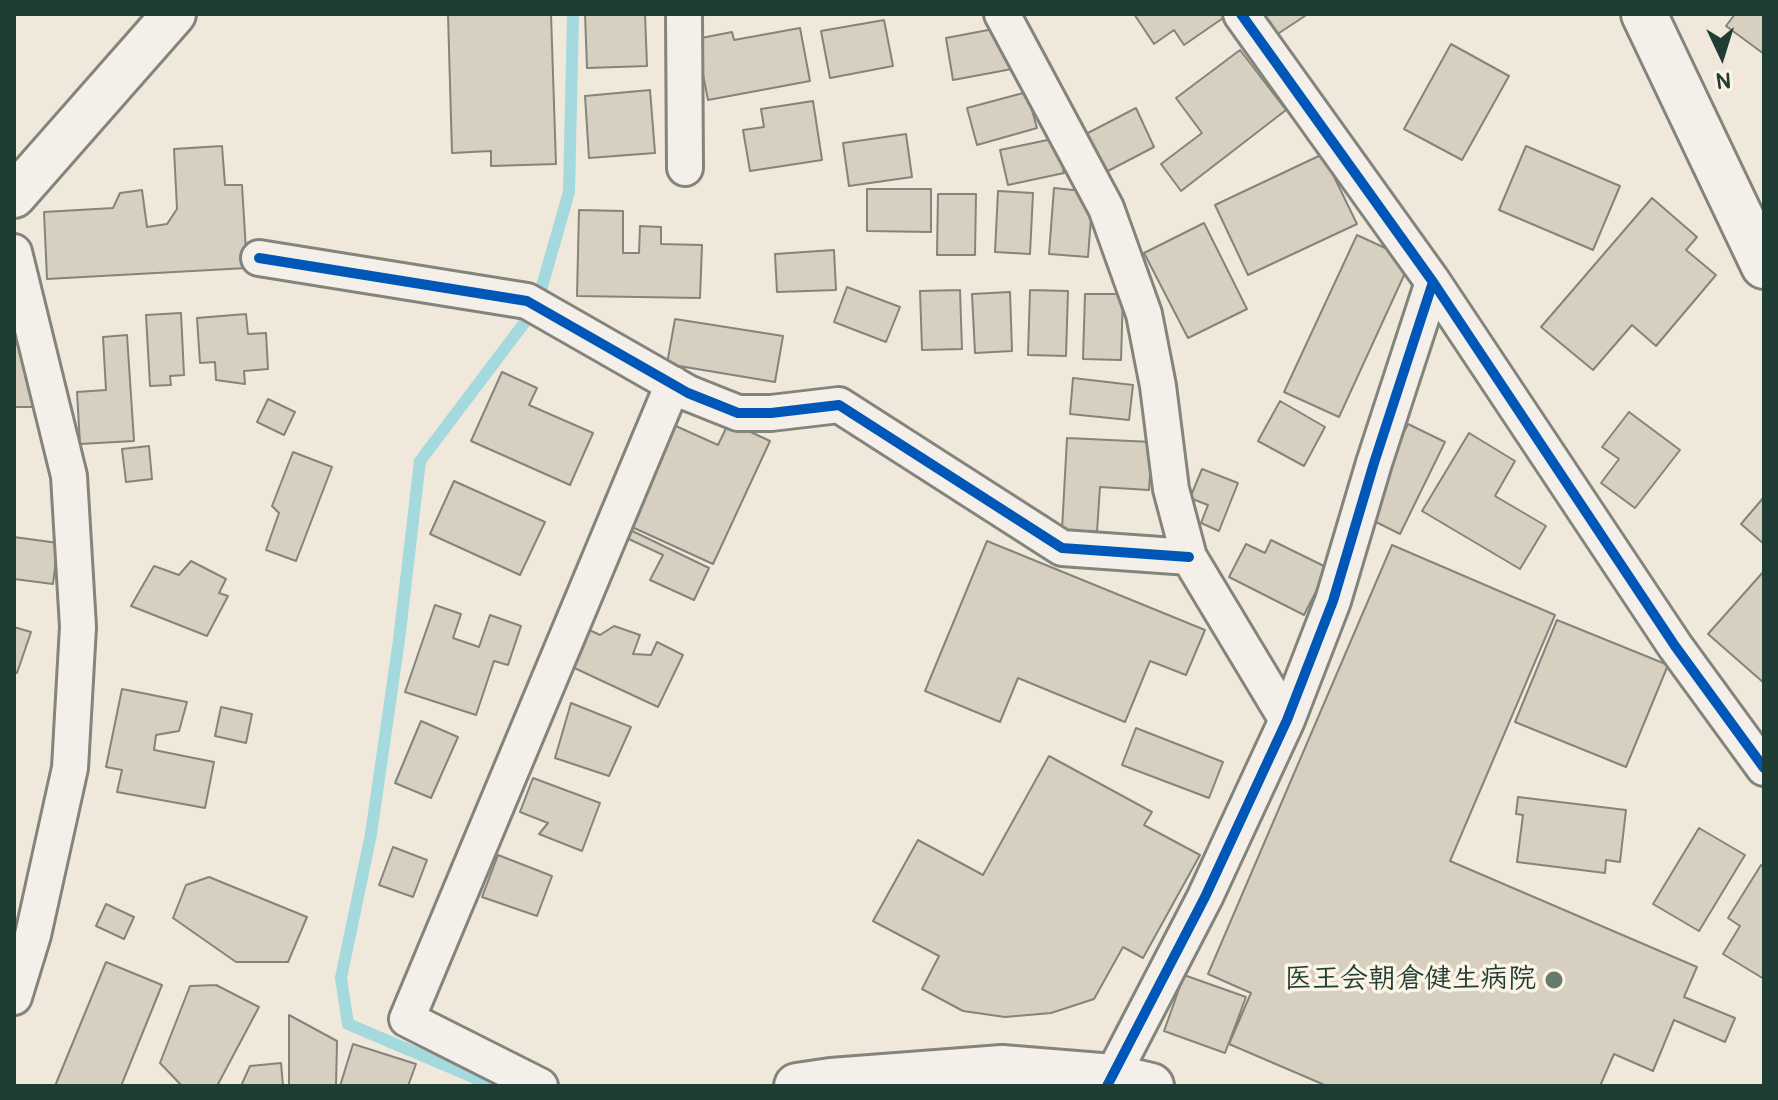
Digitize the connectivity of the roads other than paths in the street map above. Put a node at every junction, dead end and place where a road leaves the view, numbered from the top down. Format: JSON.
{"nodes":[{"id":1,"x":174,"y":14,"type":"edge"},
{"id":2,"x":684,"y":14,"type":"edge"},
{"id":3,"x":1002,"y":14,"type":"edge"},
{"id":4,"x":1241,"y":14,"type":"edge"},
{"id":5,"x":1644,"y":14,"type":"edge"},
{"id":6,"x":685,"y":168,"type":"dead end"},
{"id":7,"x":14,"y":196,"type":"edge"},
{"id":8,"x":14,"y":252,"type":"edge"},
{"id":9,"x":259,"y":258,"type":"dead end"},
{"id":10,"x":1764,"y":266,"type":"edge"},
{"id":11,"x":1433,"y":282,"type":"junction"},
{"id":12,"x":673,"y":384,"type":"junction"},
{"id":13,"x":1189,"y":557,"type":"junction"},
{"id":14,"x":1287,"y":720,"type":"junction"},
{"id":15,"x":1764,"y":768,"type":"edge"},
{"id":16,"x":14,"y":997,"type":"edge"},
{"id":17,"x":1124,"y":1083,"type":"edge"},
{"id":18,"x":540,"y":1086,"type":"edge"},
{"id":19,"x":797,"y":1086,"type":"edge"}],
"edges":[{"from":1,"to":7,"type":"street"},
{"from":2,"to":6,"type":"street"},
{"from":3,"to":13,"type":"street"},
{"from":4,"to":11,"type":"street"},
{"from":5,"to":10,"type":"main road"},
{"from":8,"to":16,"type":"street"},
{"from":9,"to":12,"type":"street"},
{"from":11,"to":14,"type":"street"},
{"from":11,"to":15,"type":"street"},
{"from":12,"to":13,"type":"street"},
{"from":12,"to":18,"type":"street"},
{"from":13,"to":14,"type":"street"},
{"from":14,"to":17,"type":"street"},
{"from":17,"to":19,"type":"main road"}]}
